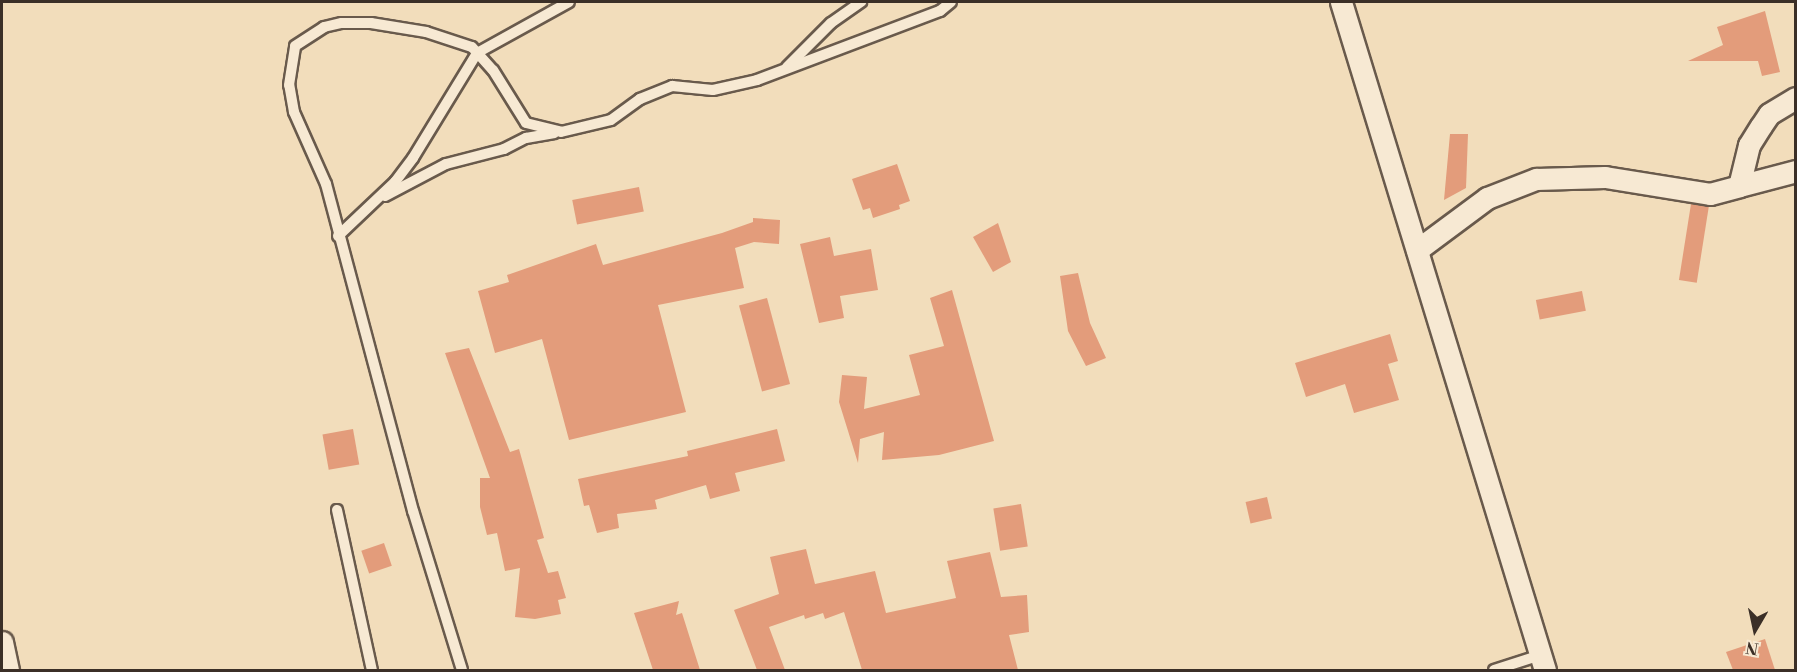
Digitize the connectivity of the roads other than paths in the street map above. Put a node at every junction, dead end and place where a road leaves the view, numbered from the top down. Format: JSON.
{"nodes":[{"id":1,"x":569,"y":2,"type":"edge"},
{"id":2,"x":861,"y":2,"type":"edge"},
{"id":3,"x":951,"y":2,"type":"edge"},
{"id":4,"x":1341,"y":2,"type":"edge"},
{"id":5,"x":477,"y":53,"type":"junction"},
{"id":6,"x":785,"y":70,"type":"junction"},
{"id":7,"x":1796,"y":98,"type":"edge"},
{"id":8,"x":561,"y":132,"type":"junction"},
{"id":9,"x":1796,"y":171,"type":"edge"},
{"id":10,"x":1739,"y":186,"type":"junction"},
{"id":11,"x":377,"y":200,"type":"junction"},
{"id":12,"x":338,"y":236,"type":"junction"},
{"id":13,"x":1417,"y":250,"type":"junction"},
{"id":14,"x":337,"y":510,"type":"dead end"},
{"id":15,"x":2,"y":642,"type":"edge"},
{"id":16,"x":1543,"y":663,"type":"edge"},
{"id":17,"x":8,"y":670,"type":"edge"},
{"id":18,"x":372,"y":670,"type":"edge"},
{"id":19,"x":462,"y":670,"type":"edge"},
{"id":20,"x":1494,"y":670,"type":"edge"}],
"edges":[{"from":1,"to":5,"type":"lane"},
{"from":2,"to":6,"type":"lane"},
{"from":3,"to":6,"type":"lane"},
{"from":4,"to":13,"type":"street"},
{"from":5,"to":8,"type":"lane"},
{"from":5,"to":11,"type":"lane"},
{"from":5,"to":12,"type":"lane"},
{"from":6,"to":8,"type":"lane"},
{"from":7,"to":10,"type":"street"},
{"from":8,"to":11,"type":"lane"},
{"from":9,"to":10,"type":"street"},
{"from":10,"to":13,"type":"street"},
{"from":11,"to":12,"type":"lane"},
{"from":12,"to":19,"type":"lane"},
{"from":13,"to":16,"type":"street"},
{"from":14,"to":18,"type":"lane"},
{"from":15,"to":17,"type":"street"},
{"from":16,"to":20,"type":"lane"}]}
